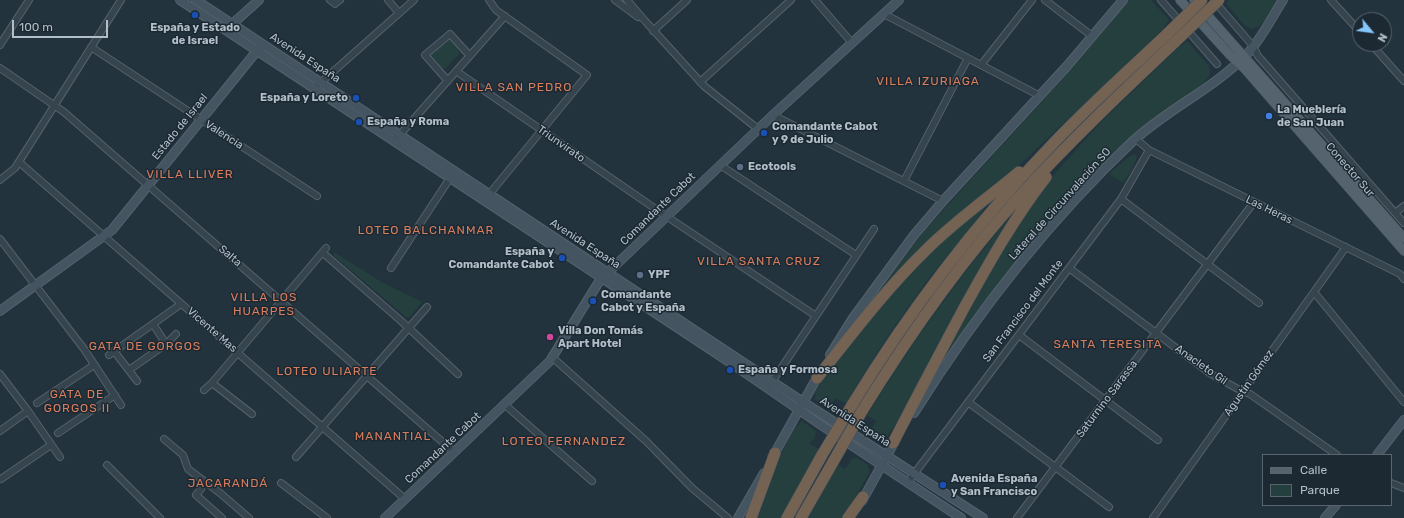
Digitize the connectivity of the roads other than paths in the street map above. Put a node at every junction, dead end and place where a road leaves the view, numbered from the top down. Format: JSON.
{"nodes":[{"id":1,"x":29,"y":0,"type":"edge"},
{"id":2,"x":121,"y":0,"type":"edge"},
{"id":3,"x":180,"y":0,"type":"edge"},
{"id":4,"x":196,"y":0,"type":"edge"},
{"id":5,"x":260,"y":0,"type":"edge"},
{"id":6,"x":330,"y":0,"type":"edge"},
{"id":7,"x":340,"y":0,"type":"edge"},
{"id":8,"x":388,"y":0,"type":"edge"},
{"id":9,"x":414,"y":0,"type":"edge"},
{"id":10,"x":489,"y":0,"type":"edge"},
{"id":11,"x":615,"y":0,"type":"edge"},
{"id":12,"x":627,"y":0,"type":"edge"},
{"id":13,"x":687,"y":0,"type":"edge"},
{"id":14,"x":791,"y":0,"type":"edge"},
{"id":15,"x":815,"y":0,"type":"edge"},
{"id":16,"x":899,"y":0,"type":"edge"},
{"id":17,"x":1032,"y":0,"type":"edge"},
{"id":18,"x":1046,"y":0,"type":"edge"},
{"id":19,"x":1123,"y":0,"type":"edge"},
{"id":20,"x":1161,"y":0,"type":"edge"},
{"id":21,"x":1180,"y":0,"type":"edge"},
{"id":22,"x":1194,"y":0,"type":"edge"},
{"id":23,"x":1202,"y":0,"type":"edge"},
{"id":24,"x":1213,"y":0,"type":"edge"},
{"id":25,"x":1219,"y":0,"type":"edge"},
{"id":26,"x":1283,"y":0,"type":"edge"},
{"id":27,"x":1331,"y":0,"type":"edge"},
{"id":28,"x":399,"y":13,"type":"junction"},
{"id":29,"x":884,"y":14,"type":"junction"},
{"id":30,"x":505,"y":16,"type":"junction"},
{"id":31,"x":646,"y":22,"type":"junction"},
{"id":32,"x":1352,"y":23,"type":"edge"},
{"id":33,"x":232,"y":24,"type":"junction"},
{"id":34,"x":226,"y":30,"type":"junction"},
{"id":35,"x":653,"y":31,"type":"junction"},
{"id":36,"x":1092,"y":36,"type":"junction"},
{"id":37,"x":852,"y":43,"type":"junction"},
{"id":38,"x":263,"y":44,"type":"junction"},
{"id":39,"x":0,"y":45,"type":"edge"},
{"id":40,"x":1253,"y":46,"type":"junction"},
{"id":41,"x":91,"y":47,"type":"junction"},
{"id":42,"x":257,"y":50,"type":"junction"},
{"id":43,"x":1378,"y":52,"type":"edge"},
{"id":44,"x":470,"y":56,"type":"junction"},
{"id":45,"x":968,"y":58,"type":"junction"},
{"id":46,"x":1241,"y":59,"type":"junction"},
{"id":47,"x":1217,"y":64,"type":"dead end"},
{"id":48,"x":981,"y":65,"type":"junction"},
{"id":49,"x":0,"y":68,"type":"edge"},
{"id":50,"x":456,"y":71,"type":"junction"},
{"id":51,"x":448,"y":81,"type":"junction"},
{"id":52,"x":1404,"y":81,"type":"edge"},
{"id":53,"x":321,"y":82,"type":"junction"},
{"id":54,"x":700,"y":82,"type":"junction"},
{"id":55,"x":314,"y":88,"type":"junction"},
{"id":56,"x":1040,"y":96,"type":"junction"},
{"id":57,"x":55,"y":105,"type":"junction"},
{"id":58,"x":773,"y":115,"type":"junction"},
{"id":59,"x":201,"y":120,"type":"junction"},
{"id":60,"x":758,"y":129,"type":"junction"},
{"id":61,"x":542,"y":130,"type":"junction"},
{"id":62,"x":1083,"y":130,"type":"junction"},
{"id":63,"x":400,"y":135,"type":"junction"},
{"id":64,"x":1136,"y":139,"type":"junction"},
{"id":65,"x":394,"y":141,"type":"junction"},
{"id":66,"x":1047,"y":149,"type":"junction"},
{"id":67,"x":1149,"y":150,"type":"junction"},
{"id":68,"x":19,"y":162,"type":"junction"},
{"id":69,"x":720,"y":165,"type":"junction"},
{"id":70,"x":455,"y":171,"type":"junction"},
{"id":71,"x":450,"y":179,"type":"junction"},
{"id":72,"x":0,"y":180,"type":"edge"},
{"id":73,"x":904,"y":181,"type":"junction"},
{"id":74,"x":148,"y":185,"type":"junction"},
{"id":75,"x":490,"y":194,"type":"junction"},
{"id":76,"x":317,"y":196,"type":"dead end"},
{"id":77,"x":1121,"y":199,"type":"junction"},
{"id":78,"x":484,"y":201,"type":"junction"},
{"id":79,"x":943,"y":201,"type":"junction"},
{"id":80,"x":1254,"y":202,"type":"junction"},
{"id":81,"x":1404,"y":206,"type":"edge"},
{"id":82,"x":1395,"y":213,"type":"junction"},
{"id":83,"x":666,"y":216,"type":"junction"},
{"id":84,"x":1404,"y":223,"type":"edge"},
{"id":85,"x":874,"y":229,"type":"dead end"},
{"id":86,"x":104,"y":236,"type":"junction"},
{"id":87,"x":1404,"y":238,"type":"edge"},
{"id":88,"x":0,"y":239,"type":"edge"},
{"id":89,"x":1346,"y":247,"type":"junction"},
{"id":90,"x":1404,"y":251,"type":"edge"},
{"id":91,"x":856,"y":255,"type":"junction"},
{"id":92,"x":1207,"y":264,"type":"junction"},
{"id":93,"x":391,"y":268,"type":"dead end"},
{"id":94,"x":1069,"y":268,"type":"junction"},
{"id":95,"x":605,"y":275,"type":"junction"},
{"id":96,"x":1404,"y":279,"type":"edge"},
{"id":97,"x":35,"y":286,"type":"junction"},
{"id":98,"x":1314,"y":292,"type":"junction"},
{"id":99,"x":281,"y":301,"type":"junction"},
{"id":100,"x":1259,"y":303,"type":"dead end"},
{"id":101,"x":181,"y":304,"type":"junction"},
{"id":102,"x":427,"y":307,"type":"dead end"},
{"id":103,"x":0,"y":311,"type":"edge"},
{"id":104,"x":816,"y":316,"type":"junction"},
{"id":105,"x":153,"y":324,"type":"junction"},
{"id":106,"x":408,"y":328,"type":"junction"},
{"id":107,"x":1156,"y":333,"type":"junction"},
{"id":108,"x":176,"y":334,"type":"dead end"},
{"id":109,"x":1019,"y":335,"type":"junction"},
{"id":110,"x":166,"y":344,"type":"junction"},
{"id":111,"x":114,"y":351,"type":"junction"},
{"id":112,"x":237,"y":352,"type":"junction"},
{"id":113,"x":109,"y":355,"type":"dead end"},
{"id":114,"x":552,"y":357,"type":"junction"},
{"id":115,"x":94,"y":365,"type":"junction"},
{"id":116,"x":128,"y":370,"type":"junction"},
{"id":117,"x":0,"y":374,"type":"edge"},
{"id":118,"x":458,"y":374,"type":"dead end"},
{"id":119,"x":367,"y":376,"type":"junction"},
{"id":120,"x":817,"y":378,"type":"junction"},
{"id":121,"x":137,"y":381,"type":"dead end"},
{"id":122,"x":212,"y":383,"type":"junction"},
{"id":123,"x":770,"y":384,"type":"junction"},
{"id":124,"x":204,"y":390,"type":"dead end"},
{"id":125,"x":1243,"y":391,"type":"junction"},
{"id":126,"x":114,"y":395,"type":"junction"},
{"id":127,"x":1105,"y":400,"type":"junction"},
{"id":128,"x":968,"y":402,"type":"junction"},
{"id":129,"x":1404,"y":402,"type":"edge"},
{"id":130,"x":37,"y":403,"type":"dead end"},
{"id":131,"x":121,"y":404,"type":"dead end"},
{"id":132,"x":504,"y":404,"type":"junction"},
{"id":133,"x":801,"y":406,"type":"junction"},
{"id":134,"x":28,"y":411,"type":"junction"},
{"id":135,"x":252,"y":414,"type":"dead end"},
{"id":136,"x":1404,"y":420,"type":"edge"},
{"id":137,"x":322,"y":427,"type":"junction"},
{"id":138,"x":0,"y":431,"type":"edge"},
{"id":139,"x":58,"y":433,"type":"dead end"},
{"id":140,"x":164,"y":439,"type":"dead end"},
{"id":141,"x":1158,"y":440,"type":"dead end"},
{"id":142,"x":893,"y":443,"type":"junction"},
{"id":143,"x":51,"y":445,"type":"junction"},
{"id":144,"x":454,"y":452,"type":"junction"},
{"id":145,"x":775,"y":453,"type":"junction"},
{"id":146,"x":1336,"y":454,"type":"edge"},
{"id":147,"x":1377,"y":454,"type":"edge"},
{"id":148,"x":886,"y":456,"type":"junction"},
{"id":149,"x":60,"y":457,"type":"dead end"},
{"id":150,"x":296,"y":457,"type":"dead end"},
{"id":151,"x":882,"y":464,"type":"junction"},
{"id":152,"x":107,"y":465,"type":"dead end"},
{"id":153,"x":1055,"y":467,"type":"junction"},
{"id":154,"x":914,"y":474,"type":"junction"},
{"id":155,"x":2,"y":479,"type":"dead end"},
{"id":156,"x":592,"y":482,"type":"dead end"},
{"id":157,"x":908,"y":482,"type":"junction"},
{"id":158,"x":281,"y":483,"type":"dead end"},
{"id":159,"x":1392,"y":483,"type":"edge"},
{"id":160,"x":1404,"y":488,"type":"edge"},
{"id":161,"x":201,"y":489,"type":"dead end"},
{"id":162,"x":863,"y":497,"type":"junction"},
{"id":163,"x":405,"y":499,"type":"junction"},
{"id":164,"x":1335,"y":506,"type":"edge"},
{"id":165,"x":1109,"y":507,"type":"dead end"},
{"id":166,"x":160,"y":518,"type":"edge"},
{"id":167,"x":222,"y":518,"type":"edge"},
{"id":168,"x":249,"y":518,"type":"edge"},
{"id":169,"x":327,"y":518,"type":"edge"},
{"id":170,"x":384,"y":518,"type":"edge"},
{"id":171,"x":728,"y":518,"type":"edge"},
{"id":172,"x":738,"y":518,"type":"edge"},
{"id":173,"x":751,"y":518,"type":"edge"},
{"id":174,"x":787,"y":518,"type":"edge"},
{"id":175,"x":801,"y":518,"type":"edge"},
{"id":176,"x":848,"y":518,"type":"edge"},
{"id":177,"x":854,"y":518,"type":"edge"},
{"id":178,"x":961,"y":518,"type":"edge"},
{"id":179,"x":983,"y":518,"type":"edge"},
{"id":180,"x":1017,"y":518,"type":"edge"},
{"id":181,"x":1153,"y":518,"type":"edge"},
{"id":182,"x":1325,"y":518,"type":"edge"}],
"edges":[{"from":1,"to":39,"type":"street"},
{"from":2,"to":41,"type":"street"},
{"from":3,"to":34,"type":"main road","name":"Avenida España"},
{"from":4,"to":33,"type":"main road","name":"Avenida España"},
{"from":5,"to":33,"type":"main road"},
{"from":6,"to":7,"type":"street"},
{"from":8,"to":28,"type":"street"},
{"from":9,"to":28,"type":"street"},
{"from":10,"to":30,"type":"street"},
{"from":11,"to":31,"type":"street"},
{"from":12,"to":31,"type":"street"},
{"from":13,"to":35,"type":"street"},
{"from":14,"to":54,"type":"street"},
{"from":15,"to":37,"type":"street"},
{"from":16,"to":29,"type":"main road","name":"Comandante Cabot"},
{"from":17,"to":48,"type":"street"},
{"from":18,"to":36,"type":"street"},
{"from":19,"to":36,"type":"main road"},
{"from":20,"to":47,"type":"street"},
{"from":21,"to":46,"type":"main road","name":"Conector Sur"},
{"from":22,"to":46,"type":"main road","name":"Conector Sur"},
{"from":23,"to":66,"type":"highway","bridge":true},
{"from":24,"to":40,"type":"street"},
{"from":25,"to":62,"type":"highway","bridge":true},
{"from":26,"to":40,"type":"main road","name":"Lateral de Circunvalación SO"},
{"from":27,"to":32,"type":"street"},
{"from":28,"to":53,"type":"street"},
{"from":29,"to":37,"type":"main road","name":"Comandante Cabot"},
{"from":29,"to":45,"type":"street"},
{"from":30,"to":44,"type":"street"},
{"from":30,"to":61,"type":"street"},
{"from":31,"to":35,"type":"street"},
{"from":33,"to":34,"type":"main road"},
{"from":33,"to":38,"type":"main road","name":"Avenida España"},
{"from":34,"to":42,"type":"main road","name":"Avenida España"},
{"from":35,"to":54,"type":"street"},
{"from":36,"to":56,"type":"main road"},
{"from":37,"to":58,"type":"main road","name":"Comandante Cabot"},
{"from":38,"to":42,"type":"main road","name":"Estado de Israel"},
{"from":38,"to":53,"type":"main road","name":"Avenida España"},
{"from":40,"to":46,"type":"main road","name":"Lateral de Circunvalación SO"},
{"from":40,"to":82,"type":"street"},
{"from":41,"to":57,"type":"street"},
{"from":41,"to":59,"type":"street","name":"Valencia"},
{"from":42,"to":55,"type":"main road","name":"Avenida España"},
{"from":42,"to":59,"type":"main road","name":"Estado de Israel"},
{"from":43,"to":52,"type":"street"},
{"from":44,"to":50,"type":"street"},
{"from":44,"to":51,"type":"street"},
{"from":45,"to":48,"type":"street"},
{"from":45,"to":73,"type":"street"},
{"from":46,"to":64,"type":"main road","name":"Lateral de Circunvalación SO"},
{"from":46,"to":87,"type":"main road","name":"Conector Sur"},
{"from":46,"to":90,"type":"main road","name":"Conector Sur"},
{"from":48,"to":56,"type":"street"},
{"from":49,"to":57,"type":"street","name":"Salta"},
{"from":50,"to":51,"type":"street"},
{"from":50,"to":61,"type":"street","name":"Triunvirato"},
{"from":51,"to":63,"type":"street"},
{"from":53,"to":55,"type":"street"},
{"from":53,"to":63,"type":"main road","name":"Avenida España"},
{"from":54,"to":60,"type":"street"},
{"from":55,"to":65,"type":"main road","name":"Avenida España"},
{"from":56,"to":79,"type":"main road"},
{"from":57,"to":68,"type":"street"},
{"from":57,"to":74,"type":"street","name":"Salta"},
{"from":58,"to":60,"type":"main road","name":"Comandante Cabot"},
{"from":58,"to":73,"type":"street"},
{"from":59,"to":74,"type":"main road","name":"Estado de Israel"},
{"from":59,"to":76,"type":"street","name":"Valencia"},
{"from":60,"to":69,"type":"main road","name":"Comandante Cabot"},
{"from":61,"to":75,"type":"street"},
{"from":61,"to":83,"type":"street","name":"Triunvirato"},
{"from":62,"to":142,"type":"highway"},
{"from":62,"to":175,"type":"highway","bridge":true},
{"from":63,"to":65,"type":"street"},
{"from":63,"to":70,"type":"main road","name":"Avenida España"},
{"from":64,"to":67,"type":"street","name":"Las Heras"},
{"from":64,"to":142,"type":"main road","name":"Lateral de Circunvalación SO"},
{"from":65,"to":71,"type":"main road","name":"Avenida España"},
{"from":66,"to":120,"type":"highway"},
{"from":66,"to":174,"type":"highway","bridge":true},
{"from":67,"to":77,"type":"street","name":"San Francisco del Monte"},
{"from":67,"to":80,"type":"street","name":"Las Heras"},
{"from":68,"to":72,"type":"street"},
{"from":68,"to":86,"type":"street","name":"Vicente Mas"},
{"from":69,"to":83,"type":"main road","name":"Comandante Cabot"},
{"from":69,"to":91,"type":"street"},
{"from":70,"to":71,"type":"street"},
{"from":70,"to":75,"type":"main road","name":"Avenida España"},
{"from":71,"to":78,"type":"main road","name":"Avenida España"},
{"from":71,"to":93,"type":"street"},
{"from":73,"to":79,"type":"street"},
{"from":74,"to":86,"type":"main road","name":"Estado de Israel"},
{"from":74,"to":99,"type":"street","name":"Salta"},
{"from":75,"to":78,"type":"street"},
{"from":75,"to":95,"type":"main road","name":"Avenida España"},
{"from":77,"to":92,"type":"street"},
{"from":77,"to":94,"type":"street","name":"San Francisco del Monte"},
{"from":78,"to":95,"type":"main road","name":"Avenida España"},
{"from":79,"to":120,"type":"main road"},
{"from":80,"to":89,"type":"street","name":"Las Heras"},
{"from":80,"to":92,"type":"street","name":"Saturnino Sarassa"},
{"from":81,"to":82,"type":"street"},
{"from":82,"to":84,"type":"street"},
{"from":83,"to":95,"type":"main road","name":"Comandante Cabot"},
{"from":83,"to":104,"type":"street","name":"Triunvirato"},
{"from":85,"to":91,"type":"street"},
{"from":86,"to":97,"type":"main road","name":"Estado de Israel"},
{"from":86,"to":101,"type":"street","name":"Vicente Mas"},
{"from":88,"to":97,"type":"street"},
{"from":89,"to":96,"type":"street","name":"Las Heras"},
{"from":89,"to":98,"type":"street","name":"Agustín Gómez"},
{"from":91,"to":104,"type":"street"},
{"from":92,"to":100,"type":"street"},
{"from":92,"to":107,"type":"street","name":"Saturnino Sarassa"},
{"from":94,"to":107,"type":"street","name":"Anacleto Gil"},
{"from":94,"to":109,"type":"street","name":"San Francisco del Monte"},
{"from":95,"to":114,"type":"main road","name":"Comandante Cabot"},
{"from":95,"to":123,"type":"main road","name":"Avenida España"},
{"from":97,"to":103,"type":"main road","name":"Estado de Israel"},
{"from":97,"to":115,"type":"street"},
{"from":98,"to":125,"type":"street","name":"Agustín Gómez"},
{"from":98,"to":129,"type":"street"},
{"from":99,"to":106,"type":"street"},
{"from":99,"to":112,"type":"street"},
{"from":99,"to":119,"type":"street","name":"Salta"},
{"from":101,"to":105,"type":"street"},
{"from":101,"to":112,"type":"street","name":"Vicente Mas"},
{"from":102,"to":106,"type":"street"},
{"from":104,"to":123,"type":"street"},
{"from":105,"to":110,"type":"street"},
{"from":105,"to":111,"type":"street"},
{"from":106,"to":118,"type":"street"},
{"from":106,"to":119,"type":"street"},
{"from":107,"to":125,"type":"street","name":"Anacleto Gil"},
{"from":107,"to":127,"type":"street","name":"Saturnino Sarassa"},
{"from":108,"to":110,"type":"street"},
{"from":109,"to":127,"type":"street"},
{"from":109,"to":128,"type":"street","name":"San Francisco del Monte"},
{"from":110,"to":116,"type":"street"},
{"from":111,"to":113,"type":"street"},
{"from":111,"to":116,"type":"street"},
{"from":112,"to":122,"type":"street"},
{"from":112,"to":137,"type":"street","name":"Vicente Mas"},
{"from":114,"to":132,"type":"main road","name":"Comandante Cabot"},
{"from":114,"to":171,"type":"street"},
{"from":115,"to":126,"type":"street"},
{"from":115,"to":130,"type":"street"},
{"from":116,"to":121,"type":"street"},
{"from":117,"to":134,"type":"street"},
{"from":119,"to":137,"type":"street"},
{"from":119,"to":144,"type":"street","name":"Salta"},
{"from":120,"to":133,"type":"main road"},
{"from":122,"to":124,"type":"street"},
{"from":122,"to":135,"type":"street"},
{"from":123,"to":133,"type":"main road","name":"Avenida España"},
{"from":125,"to":146,"type":"street","name":"Anacleto Gil"},
{"from":125,"to":181,"type":"street","name":"Agustín Gómez"},
{"from":126,"to":131,"type":"street"},
{"from":126,"to":139,"type":"street"},
{"from":127,"to":141,"type":"street"},
{"from":127,"to":153,"type":"street","name":"Saturnino Sarassa"},
{"from":128,"to":153,"type":"street"},
{"from":128,"to":154,"type":"street","name":"San Francisco del Monte"},
{"from":132,"to":144,"type":"main road","name":"Comandante Cabot"},
{"from":132,"to":156,"type":"street"},
{"from":133,"to":145,"type":"main road"},
{"from":133,"to":148,"type":"main road","name":"Avenida España"},
{"from":133,"to":151,"type":"main road","name":"Avenida España"},
{"from":134,"to":138,"type":"street"},
{"from":134,"to":143,"type":"street"},
{"from":136,"to":147,"type":"main road"},
{"from":137,"to":150,"type":"street"},
{"from":137,"to":163,"type":"street","name":"Vicente Mas"},
{"from":140,"to":168,"type":"street"},
{"from":142,"to":148,"type":"main road","name":"Lateral de Circunvalación SO"},
{"from":143,"to":149,"type":"street"},
{"from":143,"to":155,"type":"street"},
{"from":144,"to":163,"type":"main road","name":"Comandante Cabot"},
{"from":145,"to":172,"type":"main road"},
{"from":145,"to":173,"type":"highway"},
{"from":148,"to":151,"type":"main road","name":"Lateral de Circunvalación SO"},
{"from":148,"to":154,"type":"main road","name":"Avenida España"},
{"from":151,"to":157,"type":"main road","name":"Avenida España"},
{"from":151,"to":162,"type":"main road","name":"Lateral de Circunvalación SO"},
{"from":152,"to":166,"type":"street"},
{"from":153,"to":165,"type":"street"},
{"from":153,"to":180,"type":"street","name":"Saturnino Sarassa"},
{"from":154,"to":157,"type":"street","name":"San Francisco del Monte"},
{"from":154,"to":179,"type":"main road","name":"Avenida España"},
{"from":157,"to":178,"type":"main road","name":"Avenida España"},
{"from":158,"to":169,"type":"street"},
{"from":159,"to":160,"type":"street"},
{"from":161,"to":167,"type":"street"},
{"from":162,"to":176,"type":"highway"},
{"from":162,"to":177,"type":"main road","name":"Lateral de Circunvalación SO"},
{"from":163,"to":170,"type":"main road","name":"Comandante Cabot"},
{"from":164,"to":182,"type":"main road"}]}
